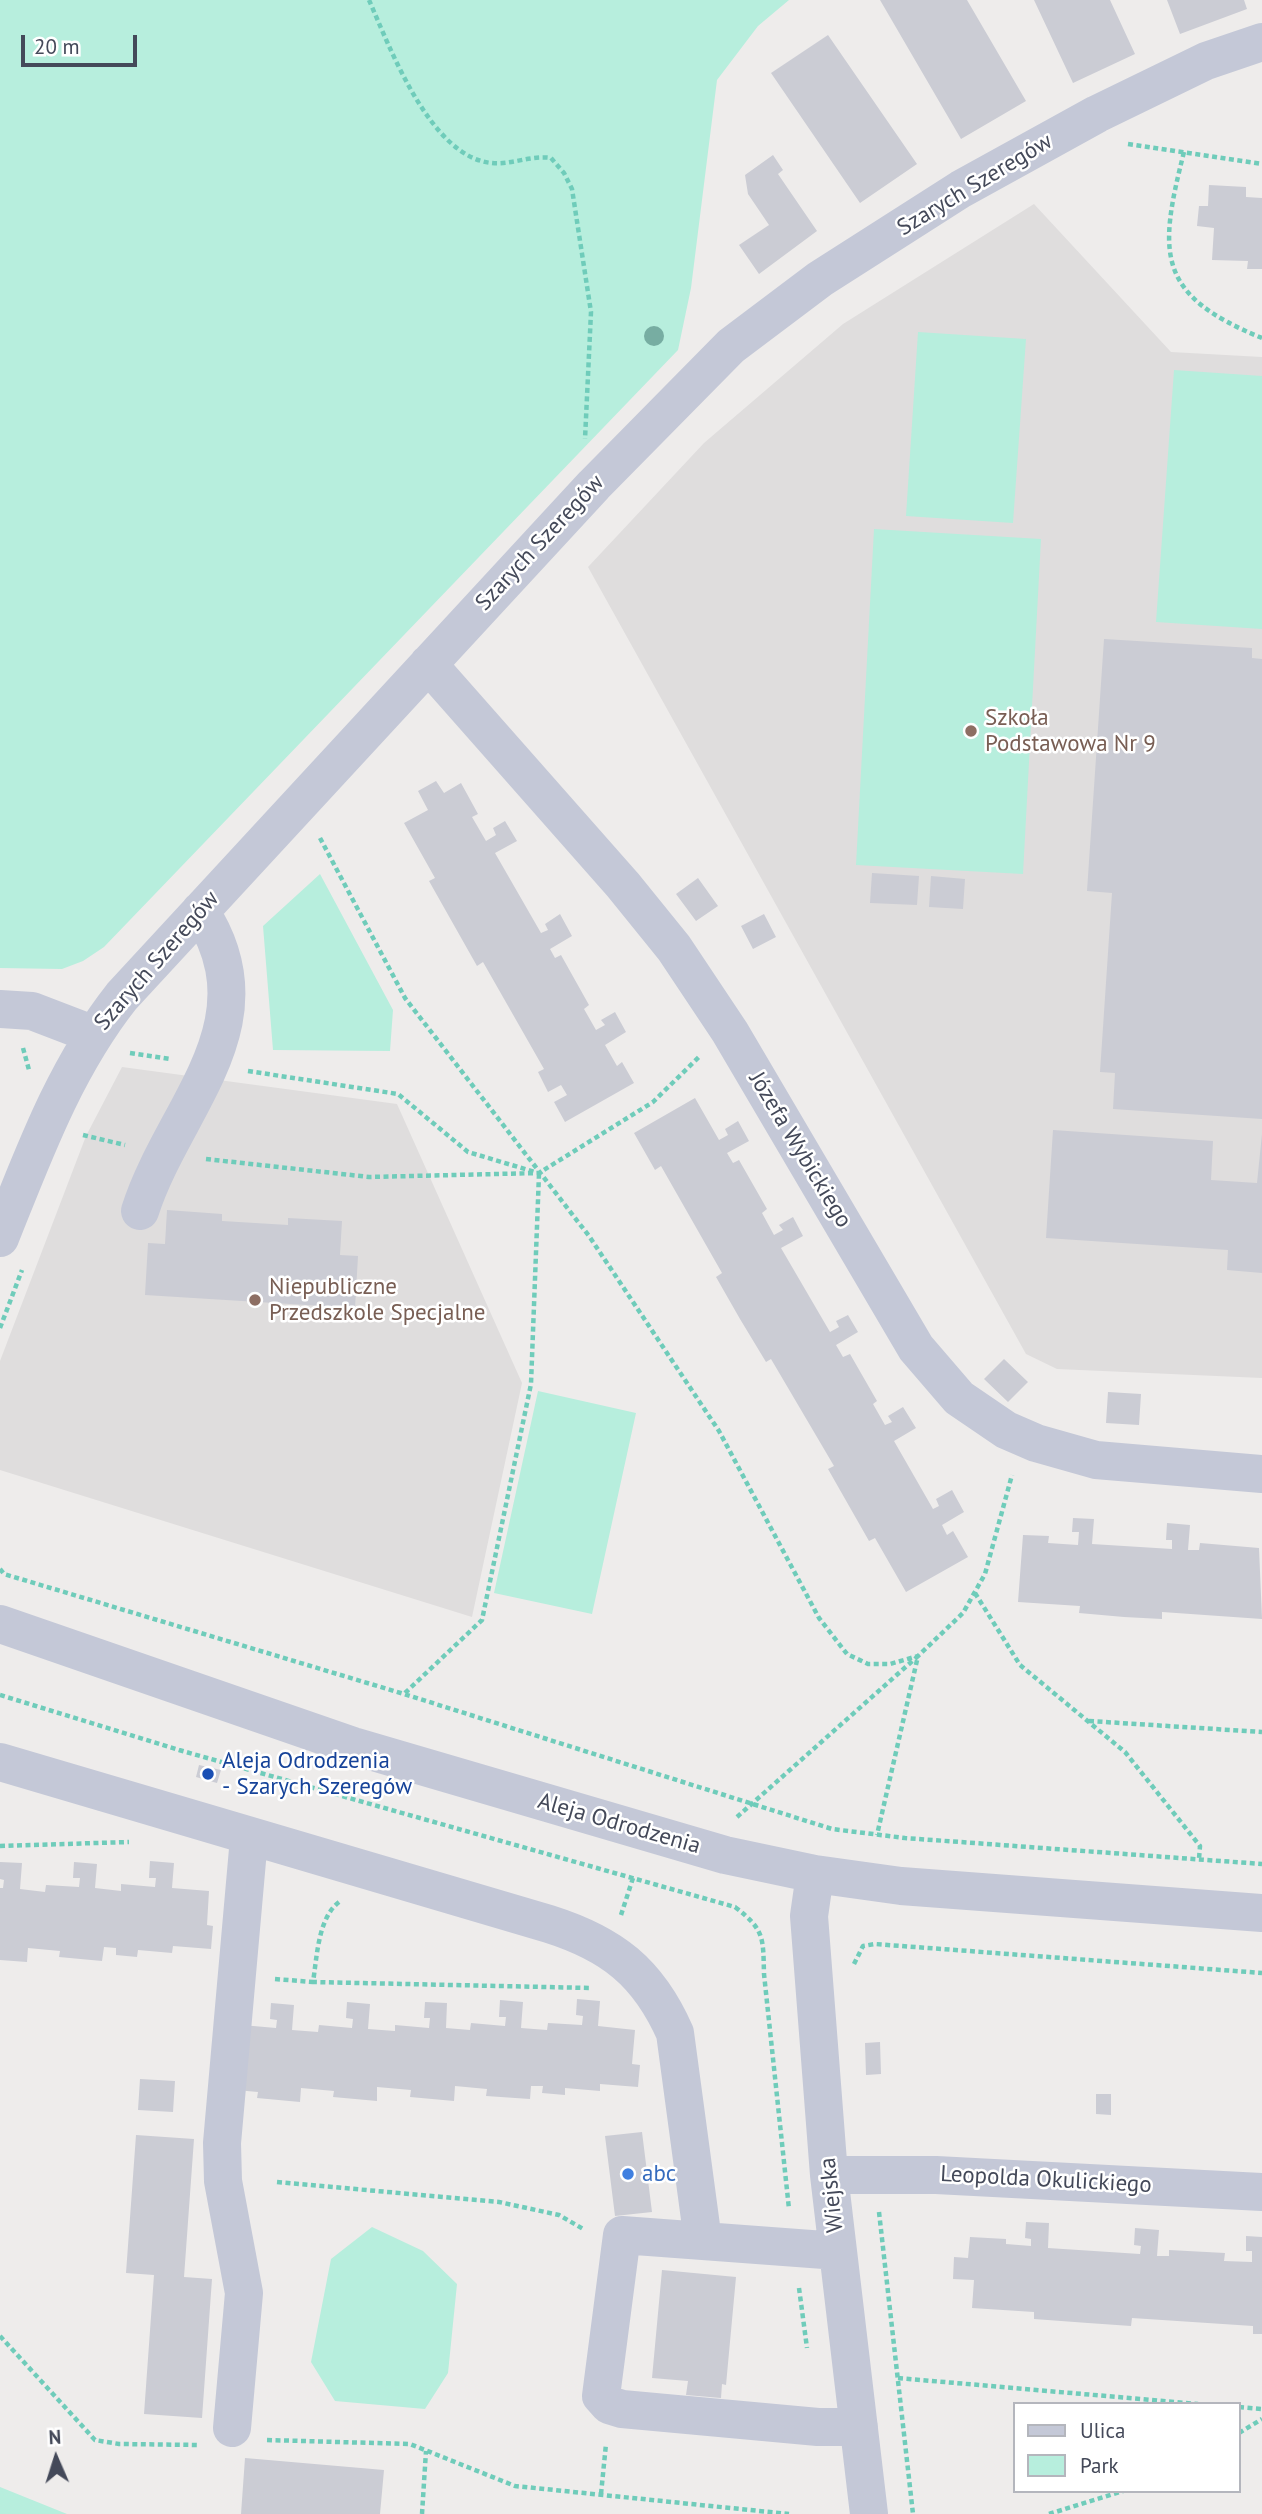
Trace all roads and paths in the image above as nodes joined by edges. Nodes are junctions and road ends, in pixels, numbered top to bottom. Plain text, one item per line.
1 (369, 0) edge
2 (1262, 42) edge
3 (1137, 145) dead end
4 (1184, 152) junction
5 (1262, 164) edge
6 (1262, 338) edge
7 (594, 485) junction
8 (428, 664) junction
9 (313, 825) dead end
10 (200, 911) junction
11 (0, 1009) edge
12 (92, 1034) junction
13 (706, 1050) dead end
14 (125, 1054) dead end
15 (211, 1066) junction
16 (86, 1136) dead end
17 (164, 1154) junction
18 (539, 1173) junction
19 (140, 1211) dead end
20 (0, 1238) edge
21 (24, 1267) dead end
22 (0, 1328) edge
23 (1012, 1474) dead end
24 (1262, 1474) edge
25 (0, 1569) edge
26 (975, 1593) junction
27 (0, 1624) edge
28 (918, 1656) junction
29 (404, 1694) junction
30 (0, 1695) edge
31 (1088, 1721) junction
32 (1262, 1732) edge
33 (0, 1762) edge
34 (751, 1805) junction
35 (733, 1820) dead end
36 (877, 1835) junction
37 (249, 1838) junction
38 (138, 1842) dead end
39 (0, 1846) edge
40 (1199, 1859) junction
41 (1262, 1864) edge
42 (815, 1874) junction
43 (348, 1896) dead end
44 (1262, 1913) edge
45 (853, 1968) dead end
46 (1262, 1973) edge
47 (236, 1977) junction
48 (313, 1982) junction
49 (602, 1988) dead end
50 (870, 2174) junction
51 (829, 2175) junction
52 (277, 2182) dead end
53 (1262, 2192) edge
54 (622, 2235) junction
55 (703, 2241) junction
56 (793, 2248) junction
57 (838, 2251) junction
58 (0, 2336) edge
59 (808, 2358) dead end
60 (898, 2378) junction
61 (1175, 2402) edge
62 (609, 2405) junction
63 (1241, 2407) edge
64 (1262, 2409) edge
65 (1262, 2419) edge
66 (859, 2427) junction
67 (1241, 2432) edge
68 (232, 2437) junction
69 (426, 2451) junction
70 (1117, 2493) edge
71 (601, 2495) junction
72 (422, 2514) edge
73 (789, 2514) edge
74 (869, 2514) edge
75 (913, 2514) edge
76 (1049, 2514) edge

1 - 7 path
2 - 7 street, Szarych Szeregów
3 - 4 path
4 - 5 path
4 - 6 path
7 - 8 street, Szarych Szeregów
8 - 10 street, Szarych Szeregów
8 - 24 street, Józefa Wybickiego
9 - 18 path
10 - 12 street, Szarych Szeregów
10 - 15 street
11 - 12 street
12 - 20 street, Szarych Szeregów
13 - 18 path
14 - 15 path
15 - 17 street
15 - 18 path
16 - 17 path
17 - 18 path
17 - 19 street
18 - 28 path
18 - 29 path
21 - 22 path
23 - 26 path
25 - 29 path
26 - 28 path
26 - 31 path
27 - 42 street, Aleja Odrodzenia
28 - 34 path
28 - 36 path
29 - 34 path
30 - 56 path
31 - 32 path
31 - 40 path
33 - 37 street
34 - 35 path
34 - 36 path
36 - 40 path
37 - 47 street
37 - 55 street
38 - 39 path
40 - 41 path
42 - 44 street, Aleja Odrodzenia
42 - 51 street, Wiejska
43 - 48 path
45 - 46 path
47 - 48 path
47 - 68 street
48 - 49 path
50 - 51 street, Leopolda Okulickiego
50 - 53 street, Leopolda Okulickiego
50 - 60 path
51 - 57 street, Wiejska
52 - 54 path
54 - 55 street
54 - 62 street
55 - 56 street
56 - 57 street
56 - 59 path
57 - 66 street, Wiejska
58 - 68 path
60 - 61 path
60 - 75 path
62 - 66 street
62 - 71 path
63 - 64 path
65 - 67 path
66 - 74 street, Wiejska
68 - 69 path
69 - 71 path
69 - 72 path
70 - 76 path
71 - 73 path

